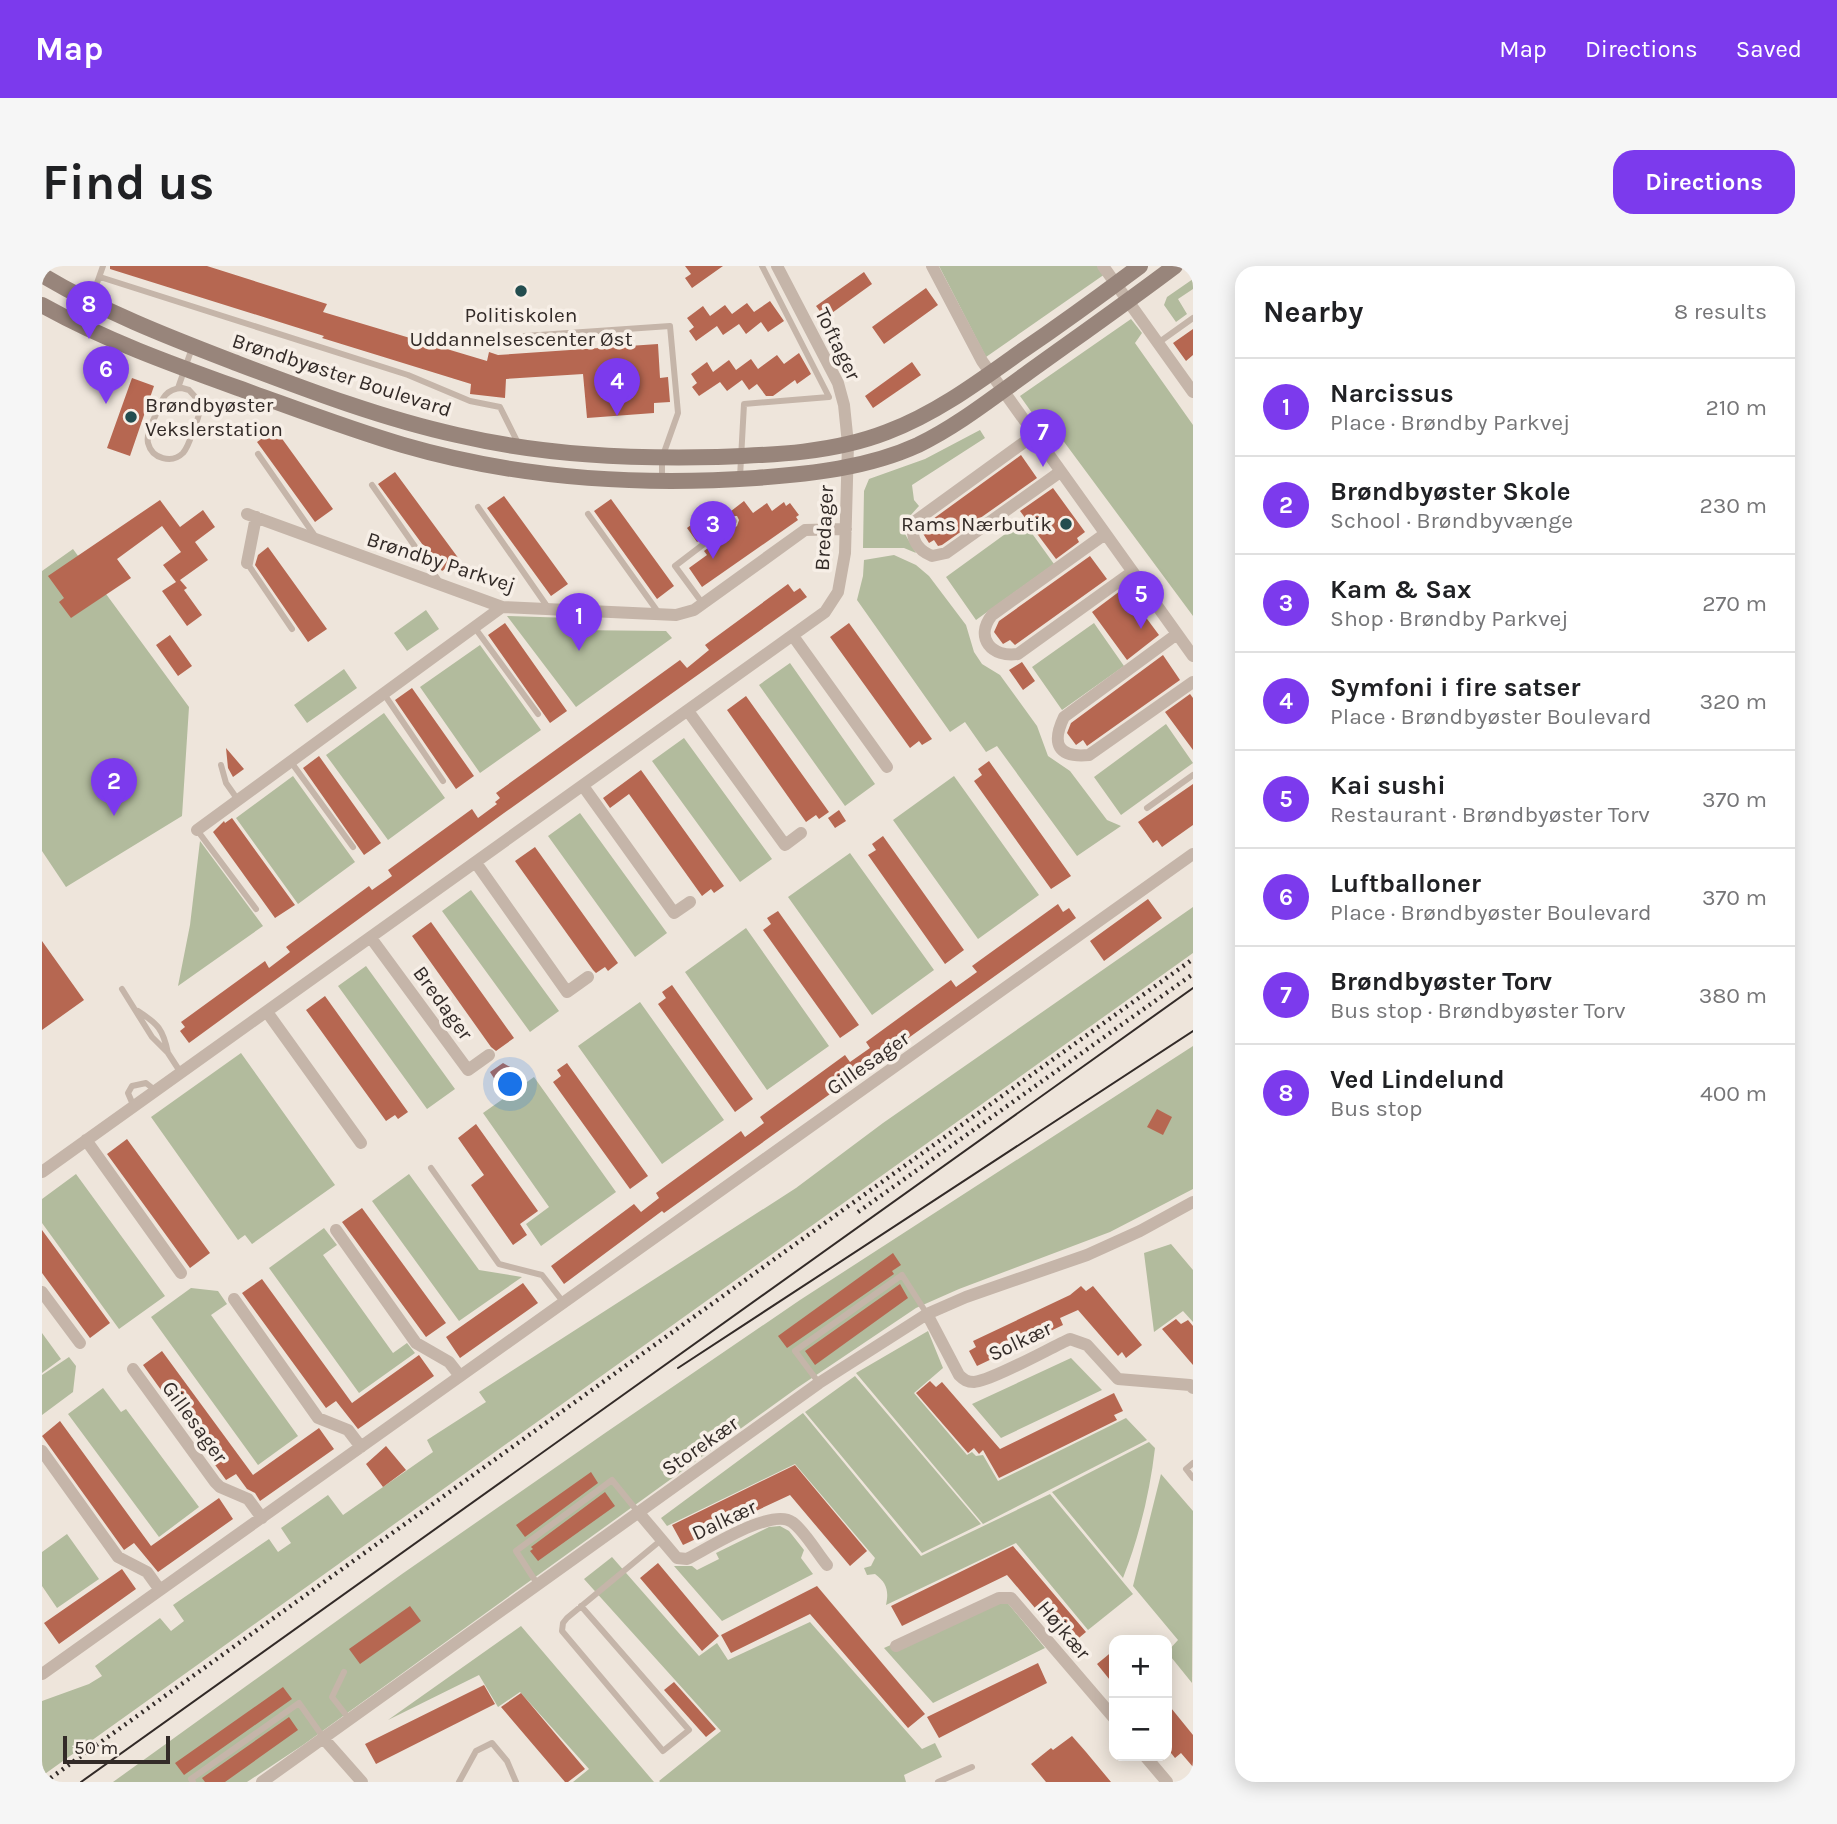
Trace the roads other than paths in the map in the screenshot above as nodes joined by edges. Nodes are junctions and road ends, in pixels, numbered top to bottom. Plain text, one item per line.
1 (103, 266) edge
2 (762, 266) edge
3 (777, 266) edge
4 (932, 266) edge
5 (1103, 266) edge
6 (1140, 266) edge
7 (1175, 266) edge
8 (42, 275) edge
9 (100, 276) junction
10 (1117, 283) junction
11 (88, 300) junction
12 (1129, 300) junction
13 (42, 305) edge
14 (1193, 318) edge
15 (76, 323) junction
16 (525, 335) dead end
17 (1158, 344) junction
18 (192, 346) junction
19 (184, 369) junction
20 (991, 373) junction
21 (1191, 384) edge
22 (178, 388) junction
23 (1003, 390) junction
24 (1034, 435) junction
25 (848, 444) junction
26 (519, 447) junction
27 (258, 454) dead end
28 (741, 456) junction
29 (662, 458) junction
30 (847, 467) junction
31 (1060, 472) junction
32 (740, 479) junction
33 (662, 480) junction
34 (372, 485) dead end
35 (478, 507) dead end
36 (588, 514) dead end
37 (734, 521) dead end
38 (846, 529) junction
39 (1105, 534) junction
40 (317, 539) junction
41 (247, 564) joint
42 (1132, 572) junction
43 (441, 585) junction
44 (703, 604) junction
45 (502, 607) junction
46 (550, 610) junction
47 (659, 614) junction
48 (475, 628) junction
49 (292, 629) dead end
50 (1177, 634) junction
51 (793, 636) junction
52 (1193, 656) edge
53 (1193, 682) edge
54 (384, 694) junction
55 (688, 711) junction
56 (538, 714) dead end
57 (291, 762) junction
58 (222, 765) dead end
59 (887, 767) dead end
60 (1193, 775) edge
61 (443, 781) dead end
62 (583, 786) junction
63 (238, 800) junction
64 (1147, 808) dead end
65 (197, 830) joint
66 (801, 833) dead end
67 (353, 847) dead end
68 (1193, 854) edge
69 (476, 863) junction
70 (690, 902) dead end
71 (256, 909) dead end
72 (372, 938) junction
73 (588, 977) dead end
74 (122, 989) dead end
75 (136, 1010) junction
76 (267, 1012) junction
77 (168, 1053) junction
78 (489, 1055) dead end
79 (182, 1073) junction
80 (156, 1091) junction
81 (134, 1107) junction
82 (86, 1140) junction
83 (361, 1143) dead end
84 (431, 1168) dead end
85 (42, 1172) edge
86 (1193, 1202) edge
87 (336, 1230) dead end
88 (181, 1273) dead end
89 (42, 1292) edge
90 (234, 1300) dead end
91 (564, 1303) junction
92 (928, 1314) junction
93 (79, 1343) dead end
94 (133, 1370) dead end
95 (460, 1376) junction
96 (819, 1383) junction
97 (1193, 1388) edge
98 (361, 1447) junction
99 (42, 1451) edge
100 (1193, 1463) edge
101 (1193, 1478) edge
102 (639, 1513) junction
103 (262, 1518) junction
104 (660, 1541) junction
105 (827, 1565) dead end
106 (538, 1585) junction
107 (160, 1590) junction
108 (581, 1606) junction
109 (896, 1646) dead end
110 (43, 1670) edge
111 (344, 1672) dead end
112 (1109, 1712) edge
113 (350, 1720) junction
114 (324, 1739) junction
115 (1149, 1761) edge
116 (972, 1767) dead end
117 (193, 1782) edge
118 (262, 1782) edge
119 (362, 1782) edge
120 (459, 1782) edge
121 (516, 1782) edge
122 (938, 1782) edge
123 (1167, 1782) edge

1 - 9 lane
2 - 28 lane
3 - 25 street, Toftager
4 - 20 street
5 - 10 street
6 - 10 street, Brøndbyøster Boulevard
7 - 12 street
8 - 11 street, Brøndbyøster Boulevard
9 - 11 lane
9 - 26 lane
10 - 12 street
10 - 20 street, Brøndbyøster Boulevard
11 - 15 lane
11 - 18 street, Brøndbyøster Boulevard
12 - 17 street
12 - 23 street
13 - 15 street
14 - 17 lane
15 - 19 street
16 - 29 lane
17 - 21 street
18 - 19 lane
18 - 26 street, Brøndbyøster Boulevard
19 - 22 lane
19 - 33 street
20 - 23 street
20 - 25 street, Brøndbyøster Boulevard
22 - 22 lane
23 - 24 street
23 - 30 street
24 - 31 street
24 - 31 street
25 - 28 street, Brøndbyøster Boulevard
25 - 30 street, Bredager
26 - 29 street, Brøndbyøster Boulevard
27 - 40 lane
28 - 29 street, Brøndbyøster Boulevard
28 - 32 lane
29 - 33 lane
30 - 32 street
30 - 38 street, Bredager
31 - 39 street
32 - 33 street
34 - 43 lane
35 - 46 lane
36 - 47 lane
37 - 44 lane
38 - 44 street, Brøndby Parkvej
38 - 51 street, Bredager
39 - 42 street
39 - 42 street
40 - 41 street, Brøndby Parkvej
40 - 43 street, Brøndby Parkvej
41 - 49 lane
42 - 50 street
43 - 45 street, Brøndby Parkvej
44 - 47 street, Brøndby Parkvej
45 - 46 street, Brøndby Parkvej
45 - 48 street
46 - 47 street, Brøndby Parkvej
48 - 54 street
48 - 56 lane
50 - 52 street
50 - 53 street
51 - 55 street, Bredager
51 - 59 street
54 - 57 street
54 - 61 lane
55 - 62 street, Bredager
55 - 66 street
57 - 63 street
57 - 67 lane
58 - 63 lane
60 - 64 lane
62 - 69 street, Bredager
62 - 70 street
63 - 65 street
65 - 71 lane
68 - 91 street, Gillesager
69 - 72 street, Bredager
69 - 73 street
72 - 76 street, Bredager
72 - 78 street, Bredager
74 - 75 lane
75 - 77 lane
75 - 77 lane
76 - 79 street, Bredager
76 - 83 street
77 - 79 lane
79 - 80 street, Bredager
80 - 81 street, Bredager
80 - 81 lane
81 - 82 street, Bredager
82 - 85 street, Bredager
82 - 88 street
84 - 91 lane
86 - 92 street, Storekær
87 - 95 street
89 - 93 street
90 - 98 street
91 - 95 street, Gillesager
92 - 96 street, Storekær
92 - 96 lane
92 - 97 street, Solkær
94 - 103 street, Gillesager
95 - 98 street, Gillesager
96 - 102 street, Storekær
98 - 103 street, Gillesager
99 - 107 street
100 - 101 lane
102 - 104 street, Dalkær
102 - 106 street, Storekær
102 - 106 lane
103 - 107 street, Gillesager
104 - 105 street, Dalkær
104 - 108 lane
106 - 113 street, Storekær
107 - 110 street, Gillesager
108 - 108 lane
109 - 112 street, Højkær
111 - 113 lane
113 - 114 street, Storekær
114 - 117 lane
114 - 118 street, Storekær
114 - 119 street
115 - 123 street
116 - 122 lane
120 - 121 lane

